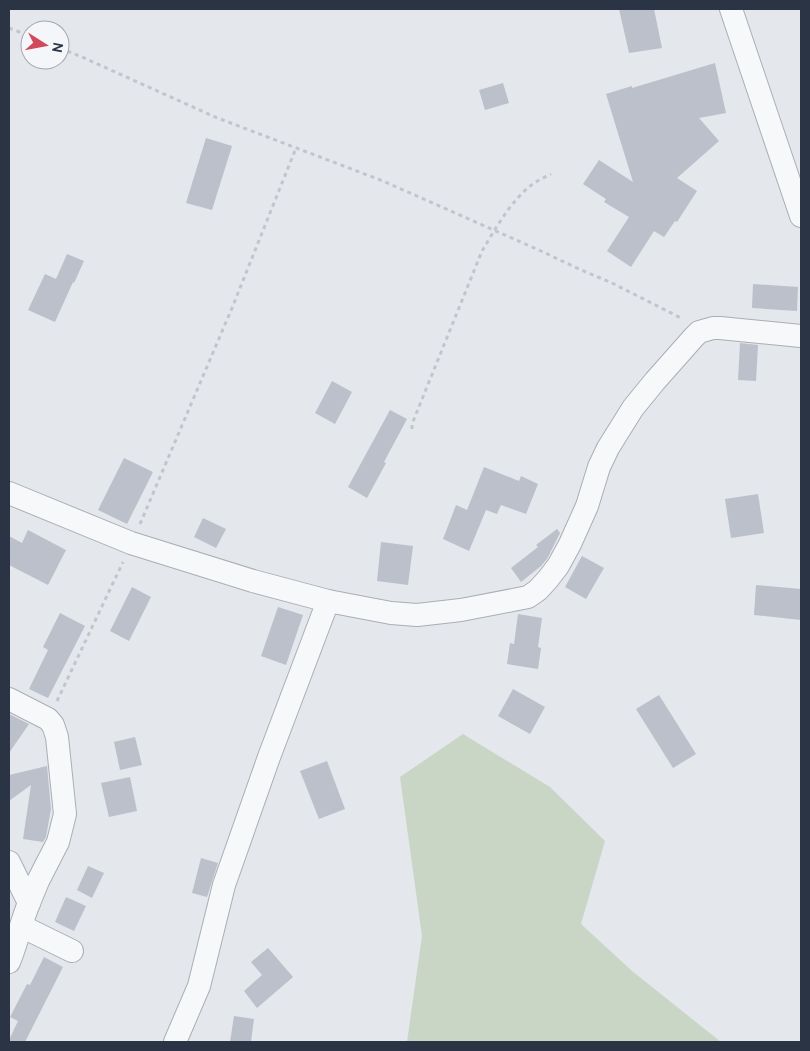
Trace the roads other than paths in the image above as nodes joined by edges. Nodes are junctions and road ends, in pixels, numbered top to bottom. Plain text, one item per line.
1 (731, 9) edge
2 (801, 216) edge
3 (801, 336) edge
4 (9, 493) edge
5 (328, 602) junction
6 (9, 699) edge
7 (9, 862) edge
8 (29, 903) junction
9 (21, 926) junction
10 (72, 951) dead end
11 (9, 962) edge
12 (175, 1042) edge

1 - 2 street
3 - 5 street
4 - 5 street
5 - 12 street
6 - 8 street
7 - 8 street
8 - 9 street
9 - 10 street
9 - 11 street

